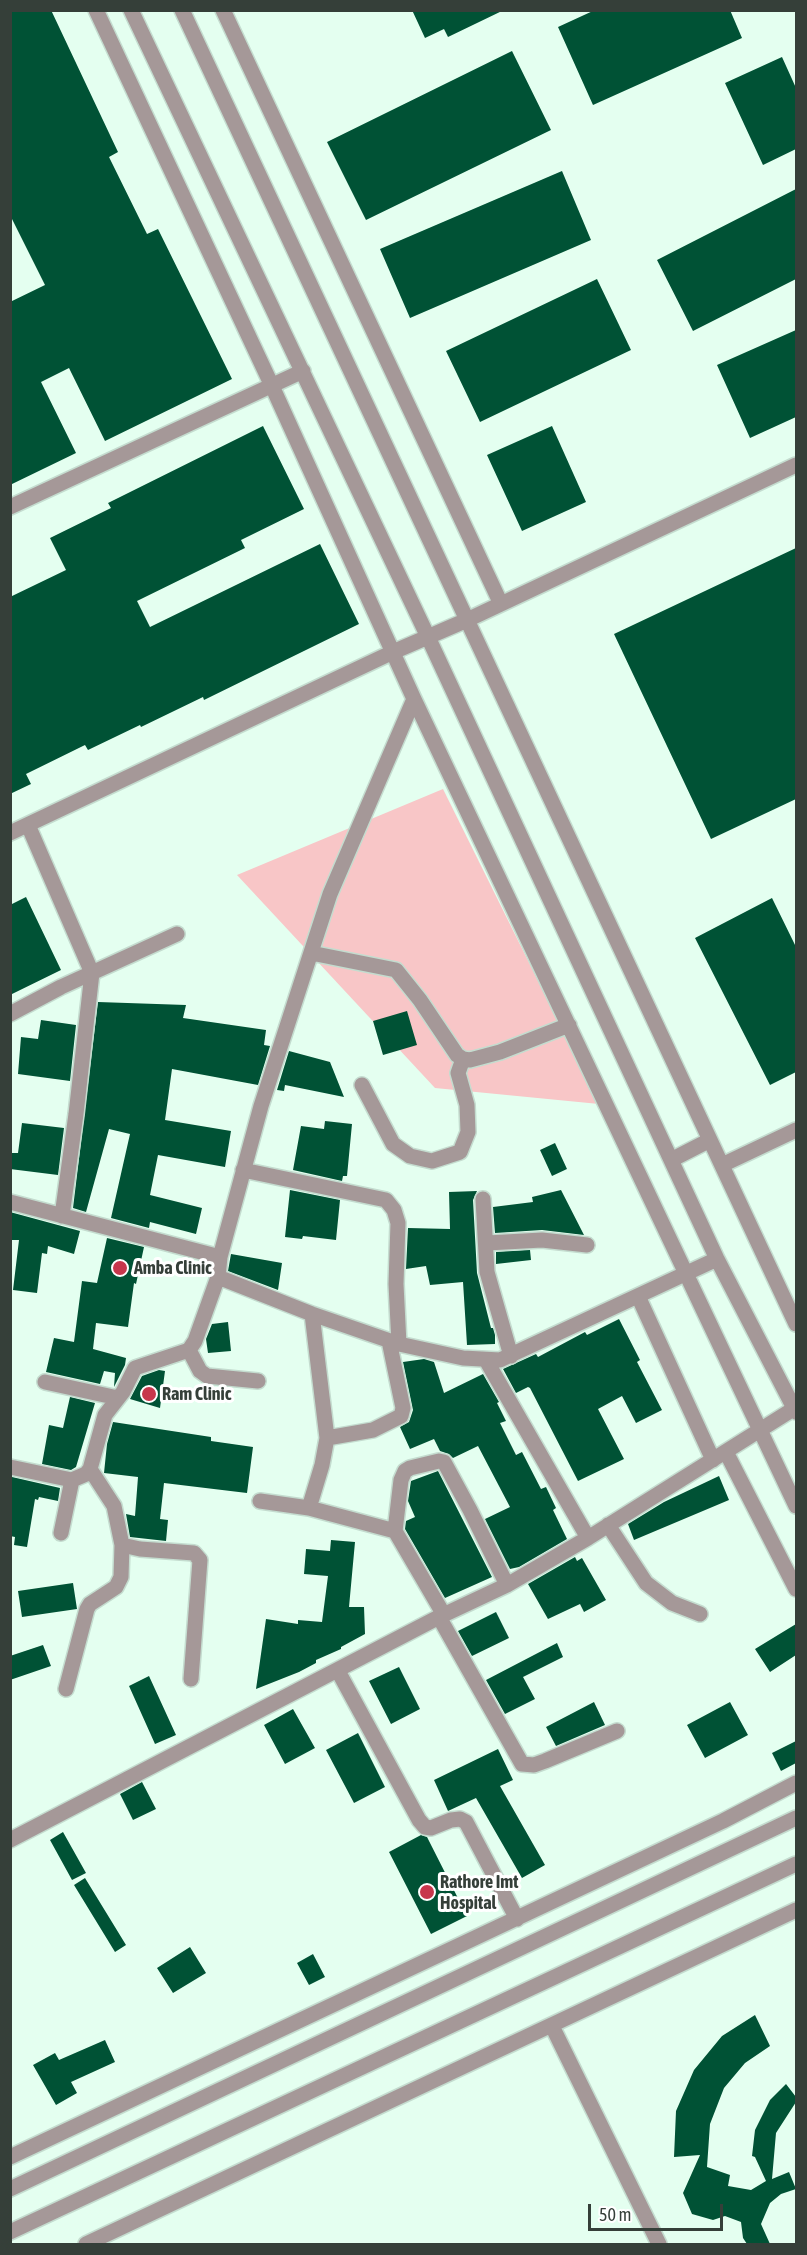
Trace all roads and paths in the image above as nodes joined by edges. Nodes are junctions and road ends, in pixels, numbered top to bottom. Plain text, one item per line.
1 (96, 10) edge
2 (131, 10) edge
3 (182, 10) edge
4 (223, 10) edge
5 (303, 371) junction
6 (272, 386) junction
7 (796, 465) edge
8 (10, 507) edge
9 (501, 604) junction
10 (467, 620) junction
11 (428, 637) junction
12 (393, 652) junction
13 (414, 699) junction
14 (28, 825) junction
15 (10, 833) edge
16 (177, 934) dead end
17 (310, 953) junction
18 (92, 973) junction
19 (10, 1014) edge
20 (569, 1025) junction
21 (463, 1059) junction
22 (362, 1085) dead end
23 (796, 1130) edge
24 (710, 1140) junction
25 (671, 1160) junction
26 (722, 1165) junction
27 (243, 1170) junction
28 (483, 1199) dead end
29 (10, 1202) edge
30 (62, 1216) junction
31 (487, 1244) junction
32 (586, 1245) dead end
33 (220, 1257) junction
34 (717, 1259) junction
35 (687, 1274) junction
36 (218, 1277) junction
37 (638, 1296) junction
38 (312, 1314) junction
39 (796, 1324) edge
40 (394, 1342) junction
41 (189, 1350) junction
42 (511, 1356) junction
43 (486, 1360) junction
44 (258, 1381) dead end
45 (45, 1382) dead end
46 (118, 1398) junction
47 (796, 1410) edge
48 (760, 1430) junction
49 (327, 1438) junction
50 (719, 1456) junction
51 (11, 1469) edge
52 (90, 1469) junction
53 (72, 1480) junction
54 (260, 1501) dead end
55 (796, 1506) edge
56 (309, 1508) junction
57 (608, 1525) junction
58 (395, 1531) junction
59 (60, 1533) dead end
60 (588, 1538) junction
61 (122, 1545) junction
62 (507, 1584) junction
63 (796, 1589) edge
64 (700, 1614) dead end
65 (442, 1616) junction
66 (338, 1671) junction
67 (191, 1679) dead end
68 (66, 1689) dead end
69 (617, 1731) dead end
70 (796, 1784) edge
71 (796, 1818) edge
72 (10, 1840) edge
73 (796, 1864) edge
74 (796, 1910) edge
75 (518, 1919) junction
76 (552, 2026) junction
77 (10, 2157) edge
78 (10, 2189) edge
79 (10, 2232) edge
80 (86, 2244) edge
81 (659, 2244) edge

1 - 6 street
2 - 5 street
3 - 10 street
4 - 9 street
5 - 6 street
5 - 11 street
6 - 8 street
6 - 12 street
7 - 9 street
9 - 10 street
10 - 11 street
10 - 24 street
11 - 12 street
11 - 25 street
12 - 13 street
12 - 14 street
13 - 17 street
13 - 20 street
14 - 15 street
14 - 18 street
16 - 18 street
17 - 21 street
17 - 27 street
18 - 19 street
18 - 30 street
20 - 21 street
20 - 35 street
21 - 22 street
23 - 26 street
24 - 25 street
24 - 26 street
25 - 34 street
26 - 39 street
27 - 33 street
27 - 40 street
28 - 31 street
29 - 30 street
30 - 33 street
31 - 32 street
31 - 42 street
33 - 36 street
34 - 35 street
34 - 47 street
35 - 37 street
35 - 48 street
36 - 38 street
36 - 41 street
37 - 42 street
37 - 50 street
38 - 40 street
38 - 49 street
40 - 43 street
40 - 49 street
41 - 44 street
41 - 46 street
42 - 43 street
43 - 60 street
45 - 46 street
46 - 52 street
47 - 48 street
48 - 50 street
48 - 55 street
49 - 56 street
50 - 57 street
50 - 63 street
51 - 53 street
52 - 53 street
52 - 61 street
53 - 59 street
54 - 56 street
56 - 58 street
57 - 60 street
57 - 64 street
58 - 62 street
58 - 65 street
60 - 62 street
61 - 67 street
61 - 68 street
62 - 65 street
65 - 66 street
65 - 69 street
66 - 72 street
66 - 75 street
70 - 75 street
71 - 78 street
73 - 79 street
74 - 76 street
75 - 77 street
76 - 80 street
76 - 81 street

